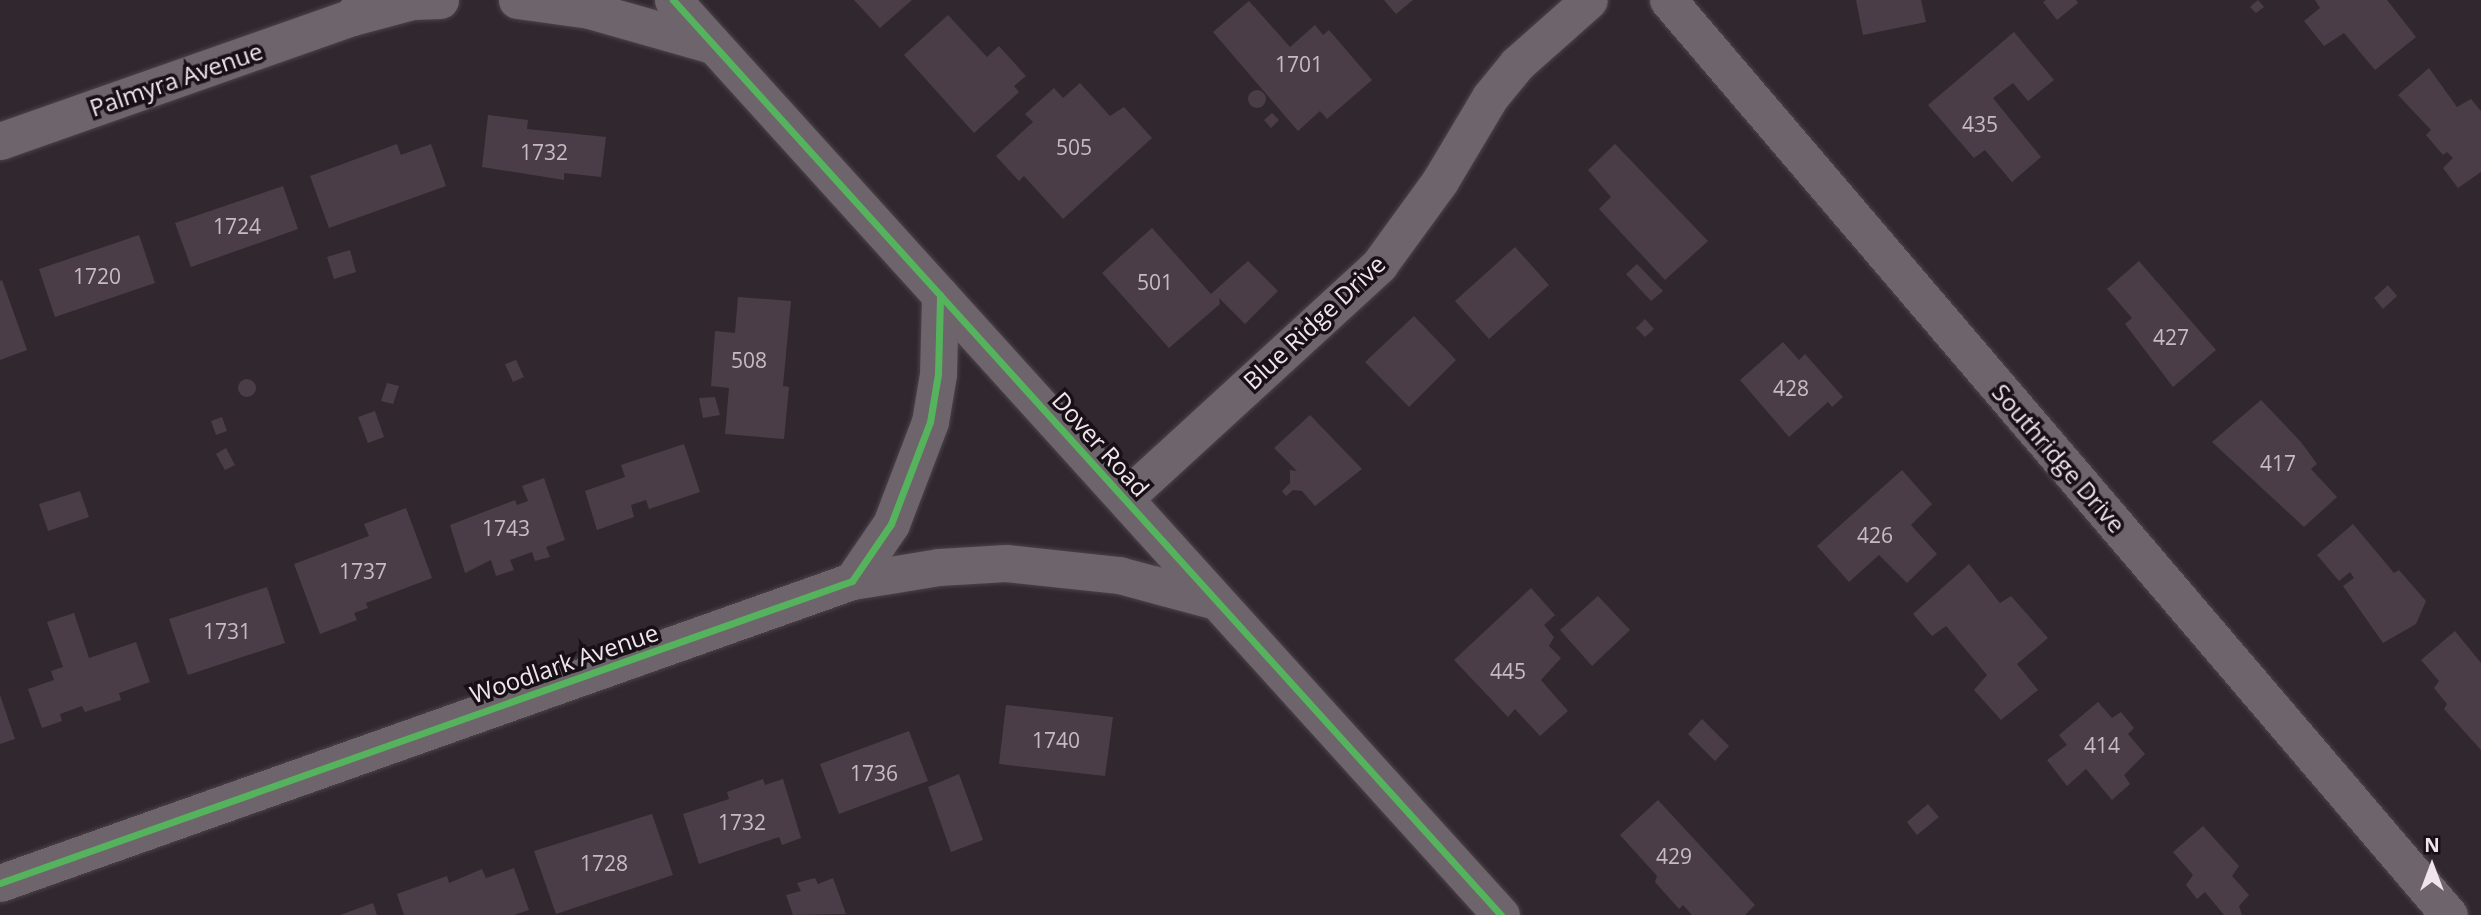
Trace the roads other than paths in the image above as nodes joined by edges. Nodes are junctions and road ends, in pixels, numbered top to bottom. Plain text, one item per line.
1 (440, 0) edge
2 (517, 0) edge
3 (673, 0) edge
4 (1589, 0) edge
5 (1668, 0) edge
6 (358, 9) edge
7 (712, 45) junction
8 (0, 141) edge
9 (940, 295) junction
10 (1125, 498) junction
11 (852, 581) junction
12 (1216, 601) junction
13 (0, 883) edge
14 (1497, 912) edge
15 (2449, 915) edge

1 - 6 street, Palmyra Avenue
2 - 7 street
3 - 7 street, Dover Road
4 - 10 street, Blue Ridge Drive
5 - 15 street, Southridge Drive
6 - 8 street, Palmyra Avenue
7 - 9 street, Dover Road
9 - 10 street, Dover Road
9 - 11 street
10 - 12 street, Dover Road
11 - 12 street, Woodlark Avenue
11 - 13 street, Woodlark Avenue
12 - 14 street, Dover Road

